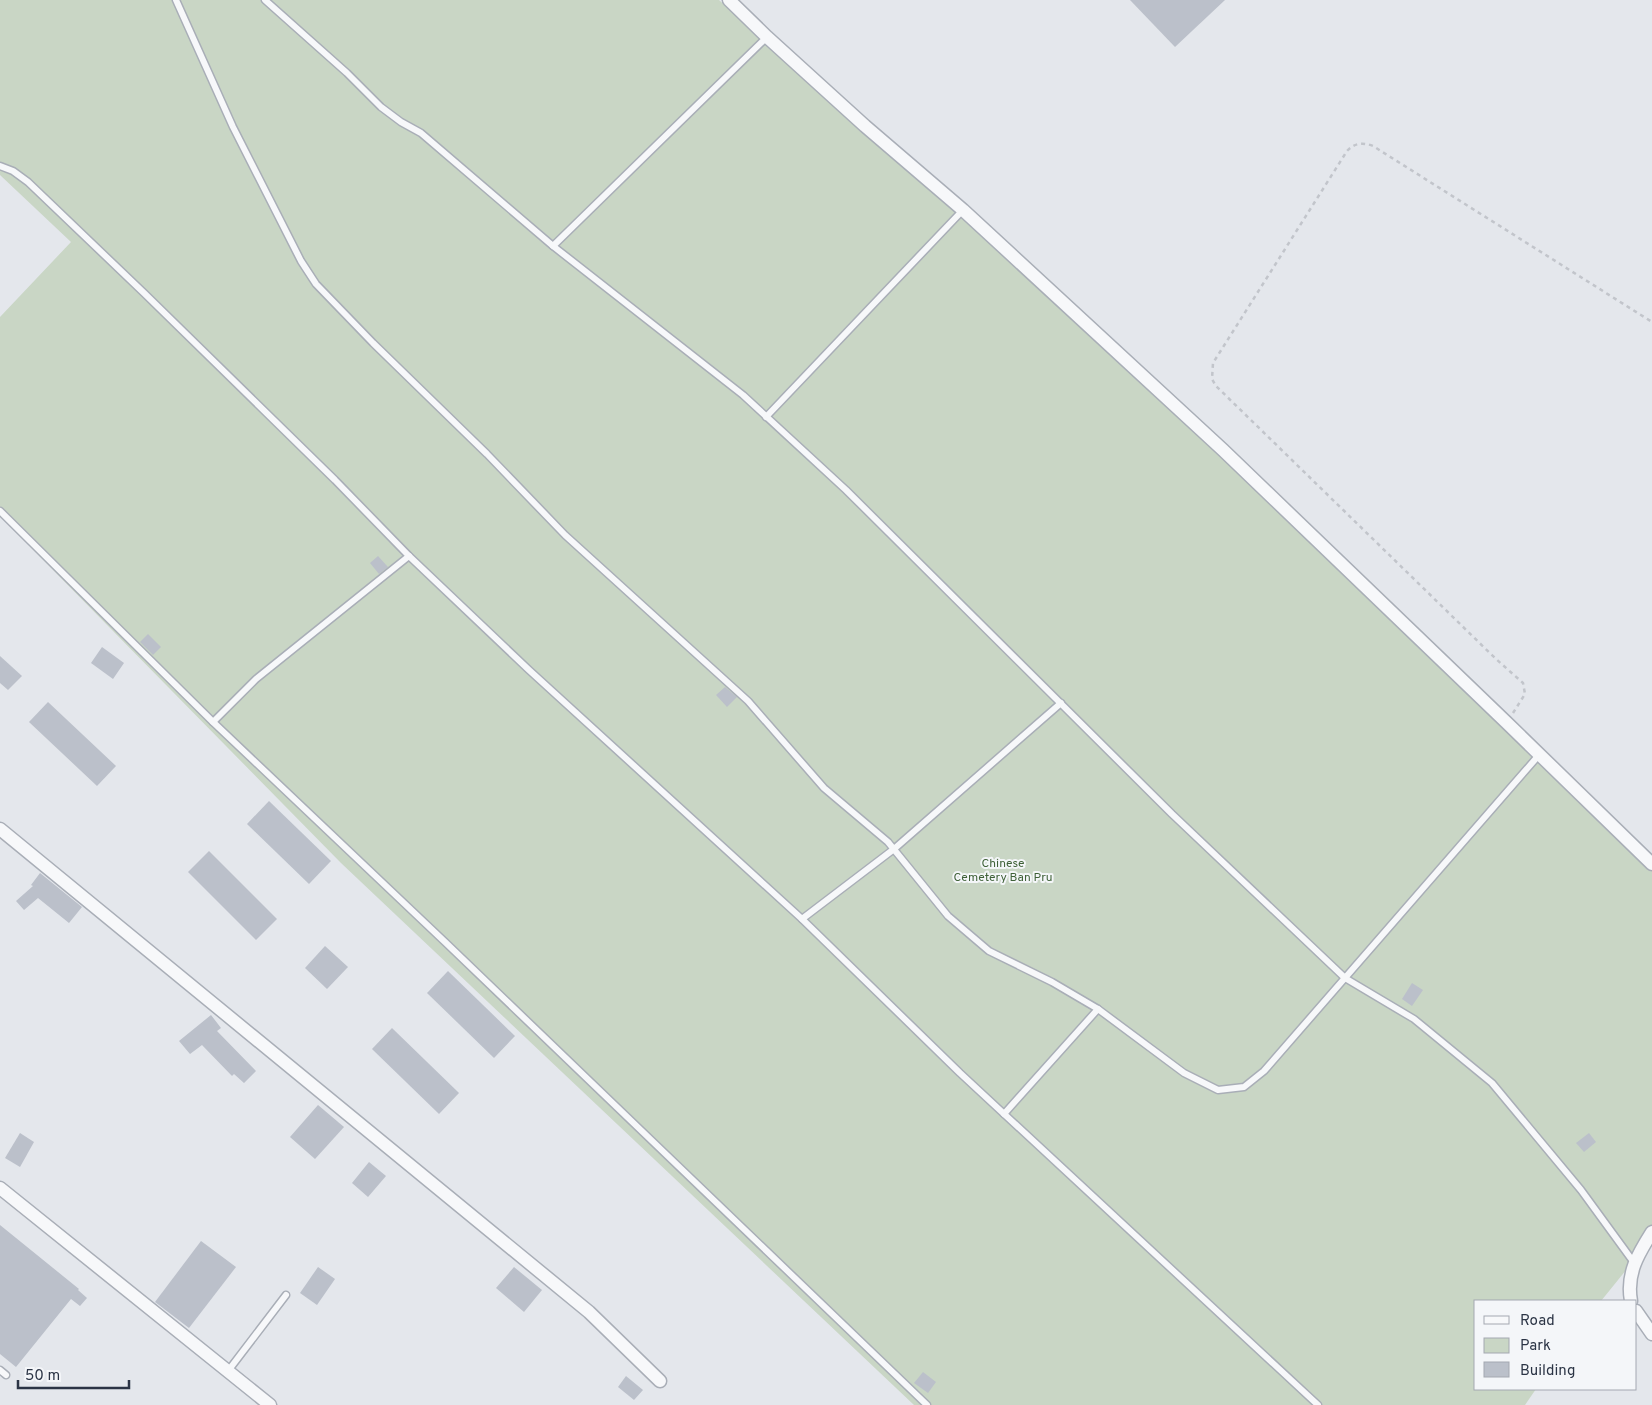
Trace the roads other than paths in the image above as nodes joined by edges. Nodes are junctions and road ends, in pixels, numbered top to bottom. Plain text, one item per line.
1 (176, 0) edge
2 (265, 0) edge
3 (729, 0) edge
4 (767, 37) junction
5 (0, 166) edge
6 (963, 210) junction
7 (553, 246) junction
8 (766, 417) junction
9 (0, 511) edge
10 (409, 556) junction
11 (1061, 703) junction
12 (213, 722) junction
13 (1539, 755) junction
14 (0, 829) edge
15 (894, 849) junction
16 (1652, 864) edge
17 (802, 920) junction
18 (1345, 978) junction
19 (1098, 1009) junction
20 (1004, 1114) junction
21 (0, 1188) edge
22 (1652, 1232) edge
23 (1635, 1264) junction
24 (286, 1296) dead end
25 (1631, 1300) edge
26 (1637, 1312) edge
27 (1652, 1334) edge
28 (0, 1370) edge
29 (228, 1371) junction
30 (6, 1375) dead end
31 (660, 1381) dead end
32 (270, 1405) edge
33 (927, 1405) edge
34 (1318, 1405) edge

1 - 15 lane
2 - 7 lane
3 - 4 street
4 - 6 street
4 - 7 lane
5 - 10 lane
6 - 8 lane
6 - 13 street
7 - 8 lane
8 - 11 lane
9 - 12 lane
10 - 12 lane
10 - 17 lane
11 - 15 lane
11 - 18 lane
12 - 33 lane
13 - 16 street
13 - 18 lane
14 - 31 street
15 - 17 lane
15 - 19 lane
17 - 20 lane
18 - 19 lane
18 - 23 lane
19 - 20 lane
20 - 34 lane
21 - 29 street
22 - 23 street
23 - 25 street
24 - 29 lane
26 - 27 street
28 - 30 lane
29 - 32 street

